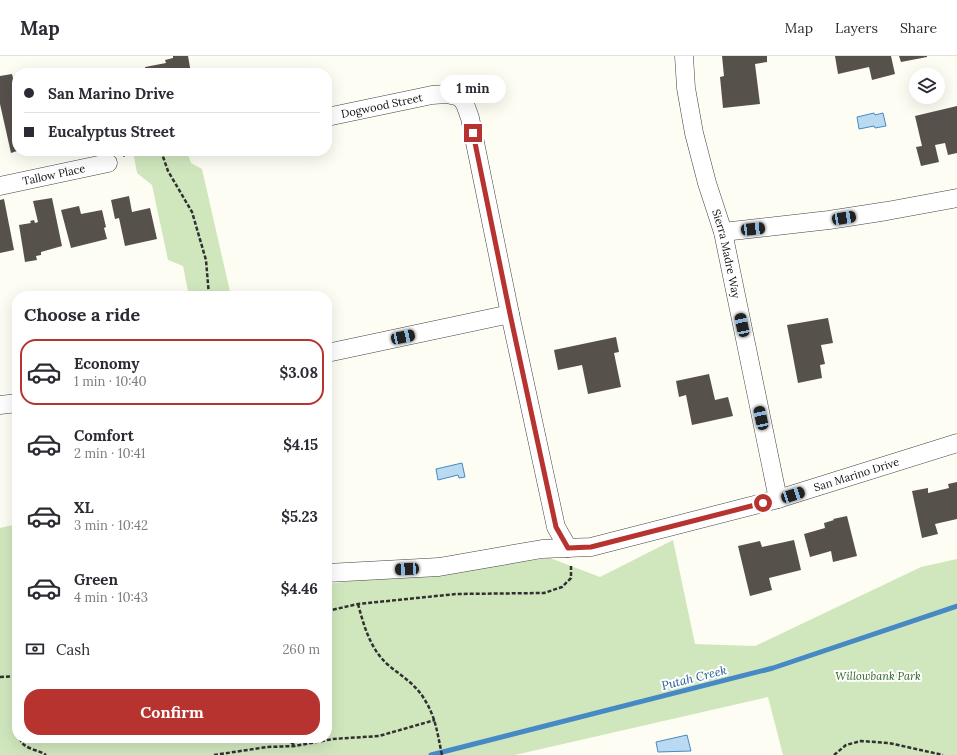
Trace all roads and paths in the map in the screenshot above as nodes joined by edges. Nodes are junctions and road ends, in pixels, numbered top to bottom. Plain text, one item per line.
1 (684, 56) edge
2 (332, 116) edge
3 (163, 156) edge
4 (108, 163) dead end
5 (0, 186) edge
6 (957, 198) edge
7 (723, 232) junction
8 (208, 291) edge
9 (510, 314) junction
10 (332, 352) edge
11 (12, 404) edge
12 (0, 405) edge
13 (957, 444) edge
14 (778, 499) junction
15 (568, 548) junction
16 (332, 573) edge
17 (358, 604) junction
18 (332, 610) edge
19 (12, 676) edge
20 (0, 677) edge
21 (435, 720) junction
22 (332, 739) edge
23 (21, 743) edge
24 (292, 743) edge
25 (311, 743) edge
26 (295, 746) junction
27 (46, 755) edge
28 (214, 755) edge
29 (442, 755) edge
30 (834, 755) edge
31 (943, 755) edge

1 - 7 street, Sierra Madre Way
2 - 9 street, Dogwood Street
3 - 8 path
4 - 5 street, Tallow Place
6 - 7 street
7 - 14 street, Sierra Madre Way
9 - 10 street
9 - 15 street
11 - 12 street
13 - 14 street, San Marino Drive
14 - 15 street, San Marino Drive
15 - 16 street, San Marino Drive
15 - 17 path
17 - 18 path
17 - 21 path
19 - 20 path
21 - 22 path
21 - 29 path
23 - 27 path
24 - 26 path
25 - 26 path
26 - 28 path
30 - 31 path

